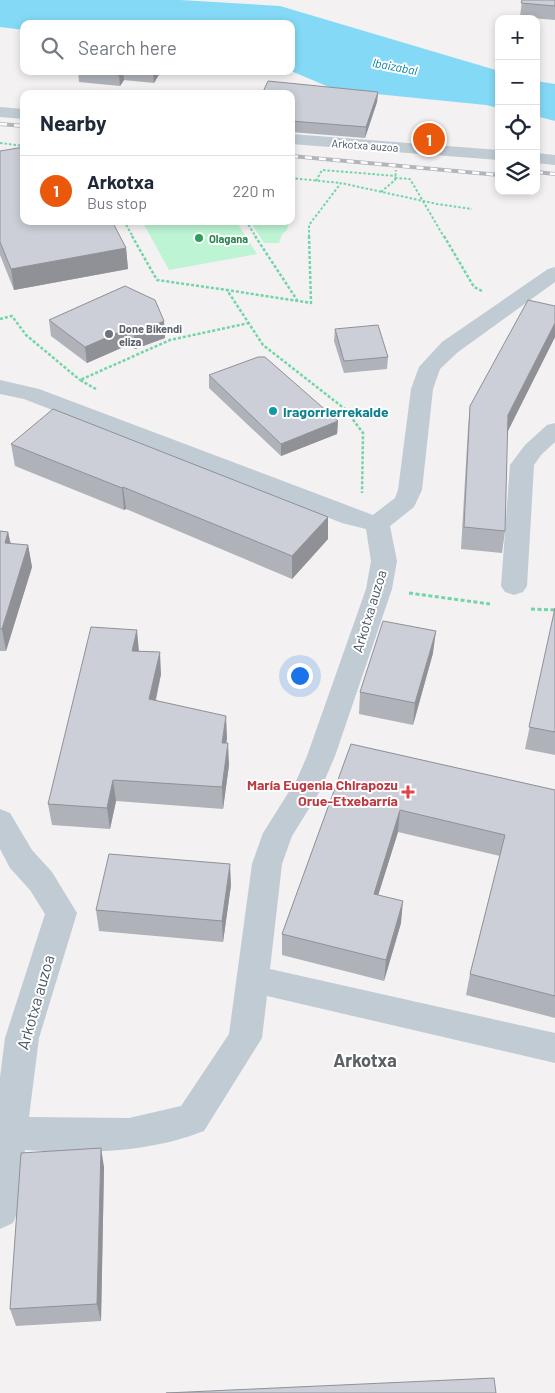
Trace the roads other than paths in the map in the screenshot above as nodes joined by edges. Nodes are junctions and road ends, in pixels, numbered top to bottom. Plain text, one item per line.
1 (0, 112) edge
2 (20, 114) edge
3 (295, 139) edge
4 (495, 155) edge
5 (540, 158) edge
6 (555, 160) edge
7 (555, 273) edge
8 (0, 387) edge
9 (555, 430) edge
10 (377, 524) junction
11 (514, 586) dead end
12 (0, 821) edge
13 (253, 979) junction
14 (555, 1048) edge
15 (10, 1132) junction
16 (0, 1211) edge

1 - 2 street
3 - 4 street, Arkotxa auzoa
5 - 6 street
7 - 10 street
8 - 10 street
9 - 11 street
10 - 13 street, Arkotxa auzoa
12 - 15 street, Arkotxa auzoa
13 - 14 street
13 - 15 street, Arkotxa auzoa
15 - 16 street, Arkotxa auzoa

